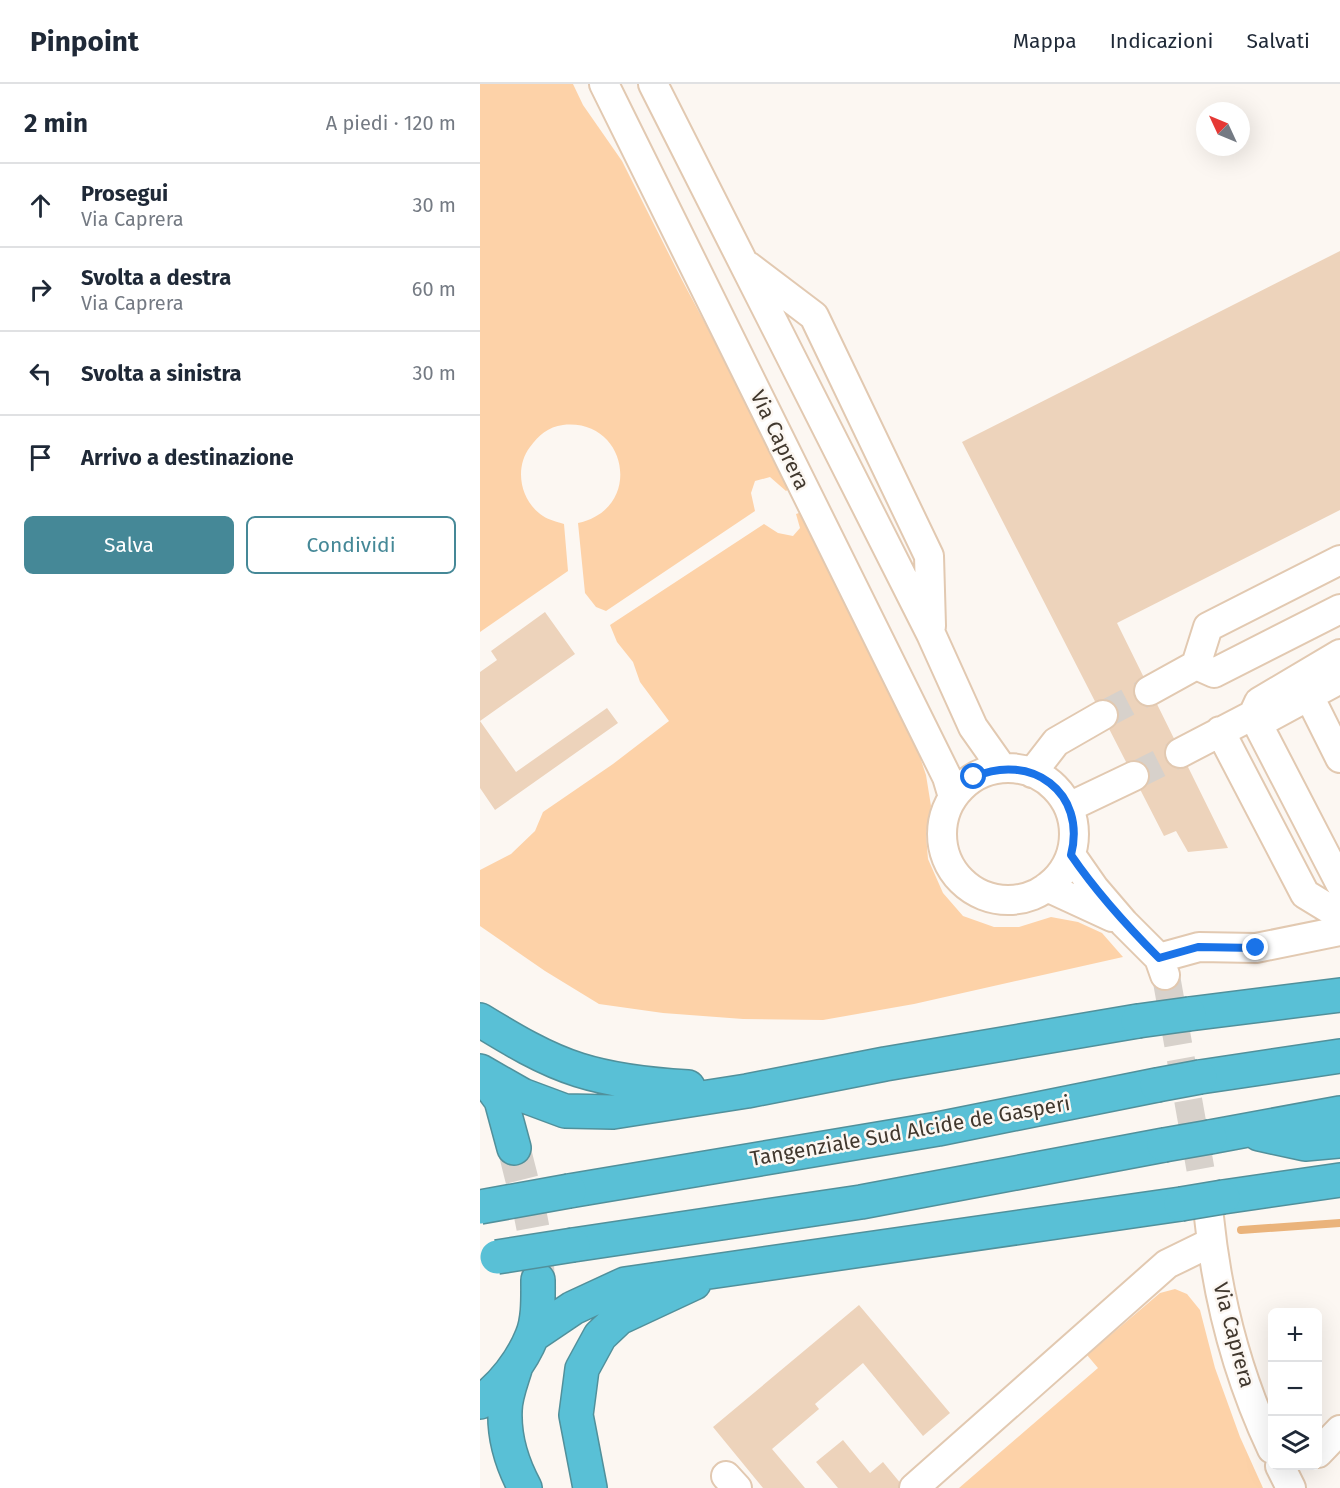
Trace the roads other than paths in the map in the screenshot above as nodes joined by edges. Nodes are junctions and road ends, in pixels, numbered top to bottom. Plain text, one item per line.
1 (586, 84) edge
2 (604, 84) edge
3 (653, 84) edge
4 (620, 116) junction
5 (743, 263) junction
6 (1340, 560) edge
7 (1340, 609) edge
8 (931, 634) junction
9 (1340, 654) edge
10 (1196, 665) junction
11 (1340, 679) edge
12 (1149, 691) tunnel mouth
13 (1309, 696) junction
14 (1253, 715) junction
15 (1103, 716) tunnel mouth
16 (1220, 731) junction
17 (1180, 753) tunnel mouth
18 (1340, 758) edge
19 (1002, 768) junction
20 (1032, 773) junction
21 (1134, 776) tunnel mouth
22 (953, 797) junction
23 (1069, 807) junction
24 (1071, 855) junction
25 (1340, 883) edge
26 (1047, 887) junction
27 (1340, 904) edge
28 (1124, 923) junction
29 (1340, 931) edge
30 (1340, 995) edge
31 (480, 1020) edge
32 (1336, 1055) edge
33 (480, 1071) edge
34 (747, 1091) junction
35 (1340, 1113) edge
36 (1243, 1131) junction
37 (1340, 1141) edge
38 (514, 1148) tunnel mouth
39 (1340, 1180) edge
40 (480, 1207) edge
41 (1206, 1215) junction
42 (488, 1258) edge
43 (716, 1271) junction
44 (537, 1280) tunnel mouth
45 (533, 1335) junction
46 (515, 1366) junction
47 (480, 1402) edge
48 (1340, 1424) edge
49 (1322, 1427) edge
50 (1340, 1430) edge
51 (1268, 1433) edge
52 (1322, 1448) edge
53 (1282, 1470) edge
54 (1306, 1470) edge
55 (525, 1488) edge
56 (590, 1488) edge
57 (914, 1488) edge
58 (1291, 1488) edge
59 (1298, 1488) edge

1 - 4 street
2 - 4 street, Via Caprera
3 - 5 street
4 - 22 street, Via Caprera
5 - 8 street
5 - 8 street
6 - 10 street
7 - 10 street
8 - 19 street
9 - 14 street
10 - 12 street
11 - 13 street
13 - 14 street
13 - 18 street
14 - 16 street
14 - 25 street
15 - 20 street
16 - 17 street
16 - 27 street
19 - 20 street
19 - 22 street
20 - 23 street
21 - 23 street
22 - 26 street
23 - 24 street
24 - 26 street
24 - 28 street
26 - 28 street
28 - 29 street
30 - 34 highway, bridge
31 - 34 highway
32 - 40 highway, Tangenziale Sud Alcide de Gasperi, bridge
33 - 34 highway
33 - 38 highway
35 - 36 highway
36 - 37 highway
36 - 42 highway, bridge
39 - 41 highway
41 - 43 highway
41 - 51 street, Via Caprera
41 - 57 street
43 - 45 highway
43 - 56 highway
44 - 45 highway
45 - 46 highway
46 - 47 highway
46 - 55 highway
48 - 49 street
50 - 52 street
53 - 58 street
54 - 59 street

